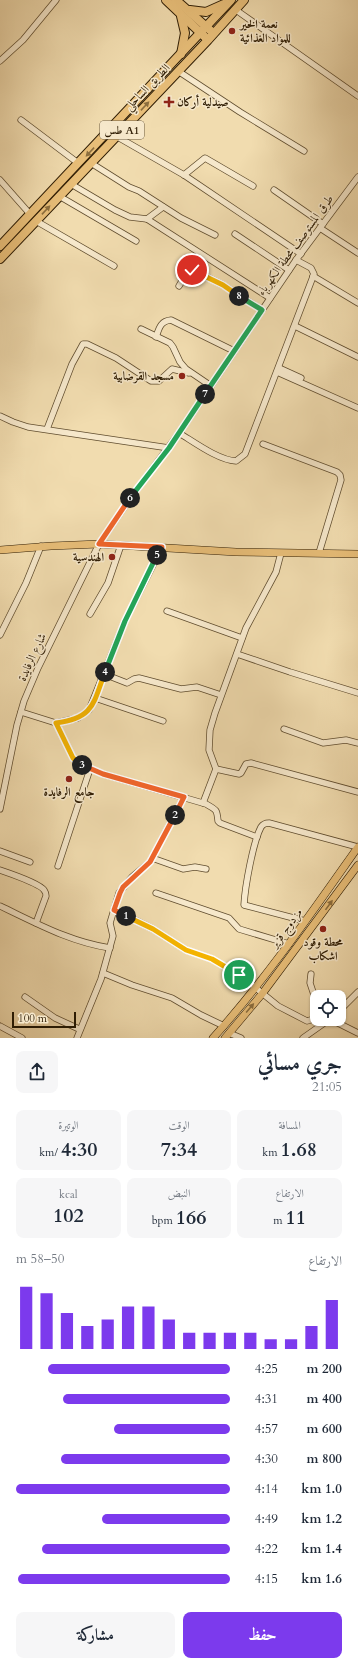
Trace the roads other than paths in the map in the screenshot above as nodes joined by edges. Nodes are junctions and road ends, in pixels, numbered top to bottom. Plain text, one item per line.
1 (56, 0) edge
2 (166, 0) edge
3 (176, 0) edge
4 (230, 0) edge
5 (244, 0) edge
6 (181, 9) junction
7 (236, 10) junction
8 (204, 30) junction
9 (211, 37) junction
10 (181, 55) junction
11 (0, 61) edge
12 (178, 71) junction
13 (358, 96) edge
14 (21, 120) dead end
15 (116, 136) junction
16 (304, 151) dead end
17 (91, 163) junction
18 (78, 164) junction
19 (184, 175) junction
20 (358, 177) edge
21 (0, 180) edge
22 (71, 184) junction
23 (5, 186) junction
24 (252, 186) dead end
25 (274, 190) dead end
26 (0, 191) edge
27 (59, 196) junction
28 (162, 207) junction
29 (33, 218) junction
30 (147, 219) junction
31 (322, 226) junction
32 (235, 234) dead end
33 (215, 235) dead end
34 (136, 241) dead end
35 (0, 246) edge
36 (358, 253) edge
37 (300, 254) junction
38 (0, 259) edge
39 (296, 260) junction
40 (114, 266) dead end
41 (289, 270) junction
42 (313, 276) junction
43 (179, 286) dead end
44 (270, 298) junction
45 (358, 303) edge
46 (262, 310) junction
47 (295, 326) junction
48 (141, 329) dead end
49 (156, 337) junction
50 (234, 352) junction
51 (358, 357) edge
52 (278, 370) junction
53 (189, 373) junction
54 (211, 386) junction
55 (358, 404) edge
56 (358, 408) edge
57 (0, 416) edge
58 (47, 429) junction
59 (179, 433) junction
60 (263, 444) dead end
61 (169, 448) junction
62 (99, 544) junction
63 (121, 545) junction
64 (41, 546) junction
65 (162, 547) junction
66 (0, 550) edge
67 (281, 553) junction
68 (318, 553) junction
69 (358, 554) edge
70 (166, 611) dead end
71 (90, 614) dead end
72 (0, 635) edge
73 (242, 638) junction
74 (237, 654) junction
75 (104, 674) junction
76 (358, 692) edge
77 (221, 695) junction
78 (95, 698) junction
79 (21, 712) junction
80 (163, 721) dead end
81 (56, 723) junction
82 (284, 729) dead end
83 (358, 743) edge
84 (90, 769) junction
85 (216, 769) junction
86 (358, 792) edge
87 (184, 797) junction
88 (203, 803) junction
89 (0, 809) edge
90 (257, 837) junction
91 (358, 847) edge
92 (0, 851) edge
93 (152, 858) junction
94 (30, 862) dead end
95 (358, 865) edge
96 (58, 866) dead end
97 (206, 869) dead end
98 (0, 870) edge
99 (156, 894) dead end
100 (0, 906) edge
101 (114, 910) junction
102 (305, 921) junction
103 (36, 923) junction
104 (289, 944) junction
105 (110, 948) junction
106 (103, 973) junction
107 (311, 974) dead end
108 (256, 987) junction
109 (312, 990) edge
110 (358, 992) edge
111 (262, 994) junction
112 (25, 997) dead end
113 (346, 1004) edge
114 (310, 1020) edge
115 (0, 1026) edge
116 (224, 1026) junction
117 (320, 1026) edge
118 (344, 1026) edge
119 (80, 1029) junction
120 (358, 1033) edge
121 (227, 1036) edge
122 (22, 1038) edge
123 (77, 1038) edge
124 (213, 1038) edge
125 (241, 1038) edge
126 (303, 1038) edge

1 - 11 street
2 - 6 highway
3 - 6 highway
4 - 6 highway
4 - 8 highway, الطريق الساحلي / طس A1
5 - 7 highway, الطريق الساحلي / طس A1
6 - 8 highway
6 - 10 highway
7 - 9 highway, الطريق الساحلي / طس A1
7 - 13 street
8 - 9 highway
8 - 10 highway, الطريق الساحلي / طس A1
9 - 12 highway, الطريق الساحلي / طس A1
10 -> 18 highway, الطريق الساحلي / طس A1
15 -> 12 highway, الطريق الساحلي / طس A1
12 - 16 street
14 - 18 street
15 - 17 highway, الطريق الساحلي / طس A1
15 - 19 street
17 - 22 highway, الطريق الساحلي / طس A1
17 - 28 street
18 - 29 highway, الطريق الساحلي / طس A1
19 - 24 street
19 - 37 street
20 - 31 street, طرق المستوصف محطة الكهرباء
21 - 23 street
22 - 27 highway, الطريق الساحلي / طس A1
22 - 30 street
23 - 26 street
23 - 29 street
25 - 31 street
29 -> 27 highway, الطريق الساحلي / طس A1
27 - 34 street
28 - 30 street
28 - 33 street
29 - 35 highway, الطريق الساحلي / طس A1
29 - 38 highway, الطريق الساحلي / طس A1
29 - 40 street
30 - 44 street
31 - 36 street
31 - 37 street, طرق المستوصف محطة الكهرباء
32 - 41 street
37 - 39 street, طرق المستوصف محطة الكهرباء
39 - 41 street, طرق المستوصف محطة الكهرباء
39 - 42 street
41 - 44 street, طرق المستوصف محطة الكهرباء
42 - 45 street
42 - 47 street
43 - 46 street
44 - 46 street, طرق المستوصف محطة الكهرباء
46 - 50 street, طرق المستوصف محطة الكهرباء
47 - 51 street
47 - 52 street
48 - 49 street
49 - 50 street
49 - 53 street
50 - 54 street, طرق المستوصف محطة الكهرباء
52 - 55 street
52 - 56 street
52 - 59 street
53 - 54 street
53 - 58 street
54 - 59 street, طرق المستوصف محطة الكهرباء
57 - 58 street
58 - 61 street
59 - 61 street, طرق المستوصف محطة الكهرباء
60 - 68 street
61 - 62 street, طرق المستوصف محطة الكهرباء
62 - 63 main road
62 - 64 main road
62 - 79 street, شارع الرفايدة
63 - 65 main road
63 - 71 street
64 - 66 main road
64 - 72 street
65 - 67 main road
65 - 75 street
67 - 68 main road
67 - 73 street
68 - 69 main road
70 - 73 street
73 - 74 street
74 - 76 street
74 - 77 street
75 - 77 street
75 - 78 street
77 - 85 street
78 - 80 street
78 - 81 street
79 - 81 street
79 - 89 street, شارع الرفايدة
81 - 84 street
82 - 83 street
84 - 87 street
84 - 96 street
85 - 86 street
85 - 88 street
87 - 88 street
87 - 93 street
88 - 90 street
90 - 91 street
90 - 102 street
91 - 102 main road, مزدوج قزير
92 - 94 street
93 - 97 street
93 - 101 street
111 -> 95 main road, مزدوج قزير
98 - 103 street
99 - 104 street
100 - 103 street
101 - 105 street
101 - 108 street
102 - 104 main road, مزدوج قزير
103 - 105 street
104 - 108 main road, مزدوج قزير
105 - 106 street
106 - 116 street
106 - 119 street
107 - 109 street
108 - 111 street
108 - 116 main road, مزدوج قزير
110 - 113 street
111 - 114 street
121 -> 111 main road, مزدوج قزير
112 - 119 street
115 - 122 street
116 - 124 main road, مزدوج قزير
117 - 126 street
118 - 120 street
119 - 123 street
121 - 125 street

